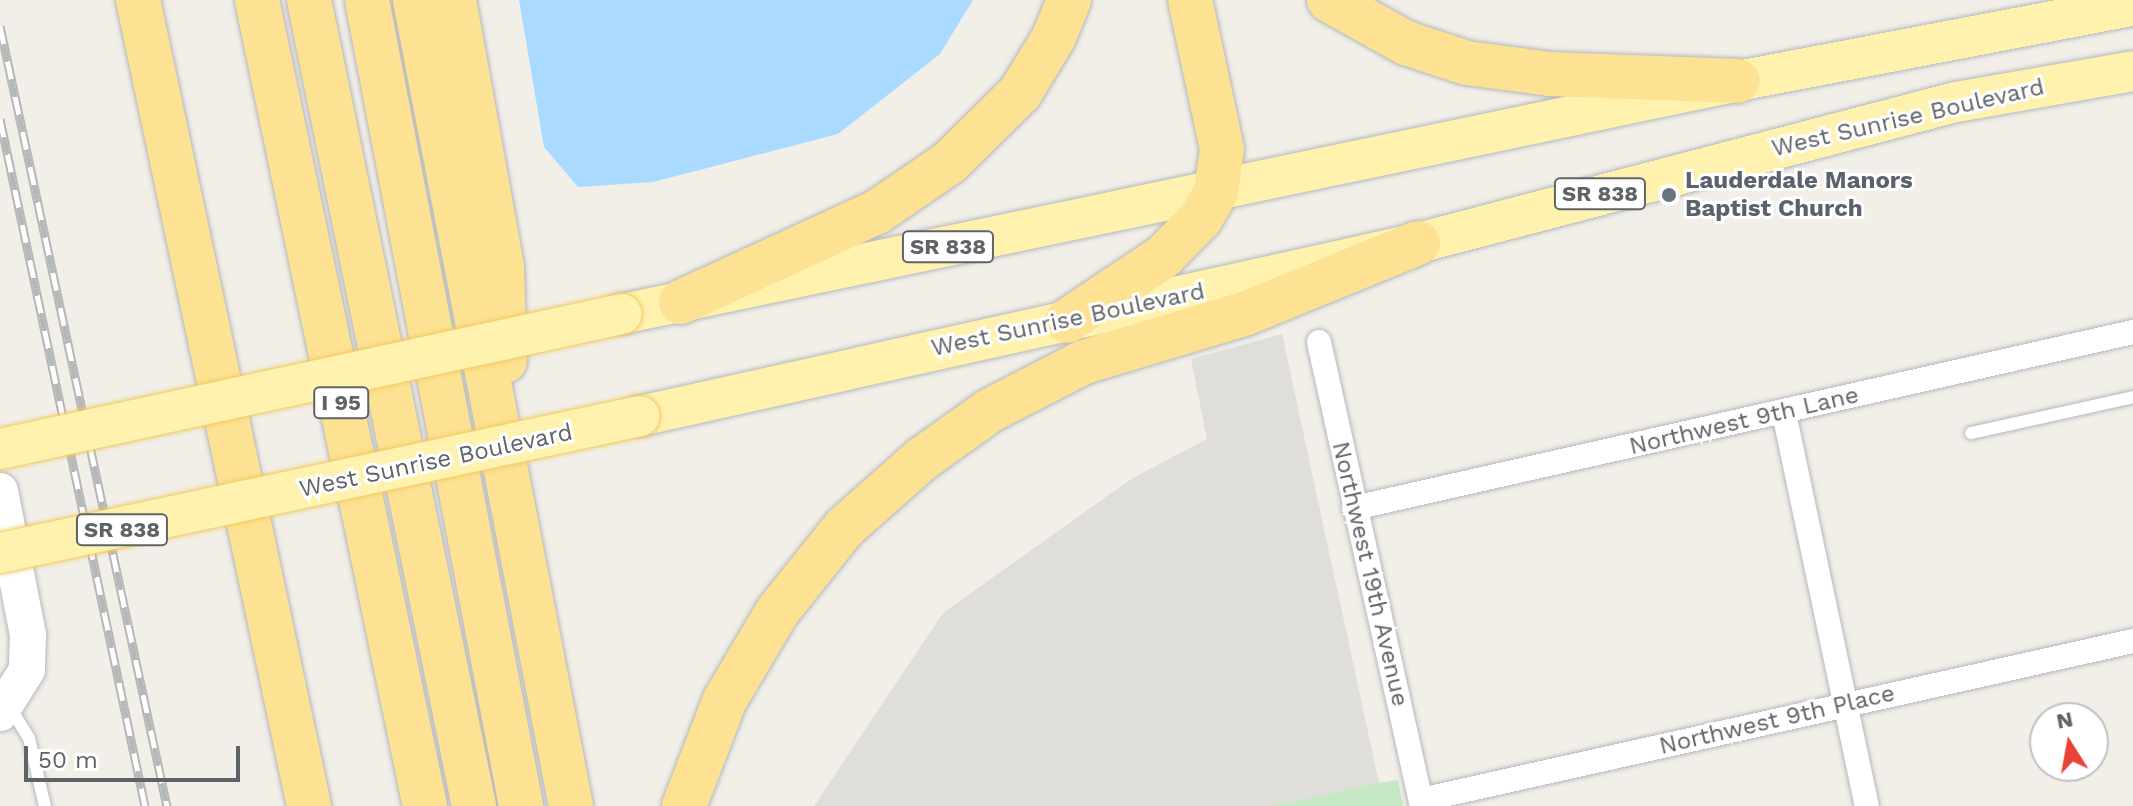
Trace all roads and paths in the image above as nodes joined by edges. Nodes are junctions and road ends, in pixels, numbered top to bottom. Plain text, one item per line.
1 (257, 0) edge
2 (309, 0) edge
3 (367, 0) edge
4 (415, 0) edge
5 (454, 0) edge
6 (1069, 0) edge
7 (1190, 0) edge
8 (1329, 0) edge
9 (2133, 6) edge
10 (2080, 8) edge
11 (140, 9) edge
12 (2133, 71) edge
13 (1738, 81) junction
14 (1216, 192) junction
15 (1418, 243) junction
16 (681, 302) junction
17 (1067, 321) junction
18 (2133, 332) edge
19 (1319, 342) dead end
20 (222, 397) junction
21 (2133, 397) edge
22 (1784, 413) junction
23 (1971, 433) dead end
24 (0, 449) edge
25 (0, 491) edge
26 (244, 504) junction
27 (1354, 508) junction
28 (511, 511) junction
29 (0, 553) edge
30 (2133, 641) edge
31 (1846, 704) junction
32 (5, 709) edge
33 (1422, 803) edge
34 (45, 806) edge
35 (309, 806) edge
36 (425, 806) edge
37 (474, 806) edge
38 (521, 806) edge
39 (571, 806) edge
40 (684, 806) edge
41 (1867, 806) edge

1 - 36 highway, I 95
2 - 37 highway
3 - 38 highway
4 - 28 highway
5 - 28 highway
6 - 16 highway
7 - 14 highway
8 - 13 highway
9 - 10 main road, SR 838
10 - 13 main road, SR 838
11 - 20 highway
12 - 15 main road, West Sunrise Boulevard / SR 838
13 - 14 main road, SR 838
14 - 16 main road, SR 838
14 - 17 highway
15 - 17 main road, West Sunrise Boulevard / SR 838
15 - 40 highway
16 - 20 main road, SR 838, bridge
17 - 26 main road, West Sunrise Boulevard / SR 838, bridge
18 - 22 street, Northwest 9th Lane
19 - 27 street, Northwest 19th Avenue
20 - 24 main road, SR 838, bridge
20 - 26 highway
21 - 23 lane
22 - 27 street, Northwest 9th Lane
22 - 31 street
25 - 32 street
26 - 29 main road, West Sunrise Boulevard / SR 838, bridge
26 - 35 highway
27 - 33 street, Northwest 19th Avenue
28 - 39 highway
30 - 31 street, Northwest 9th Place
31 - 33 street, Northwest 9th Place
31 - 41 street
32 - 34 lane

